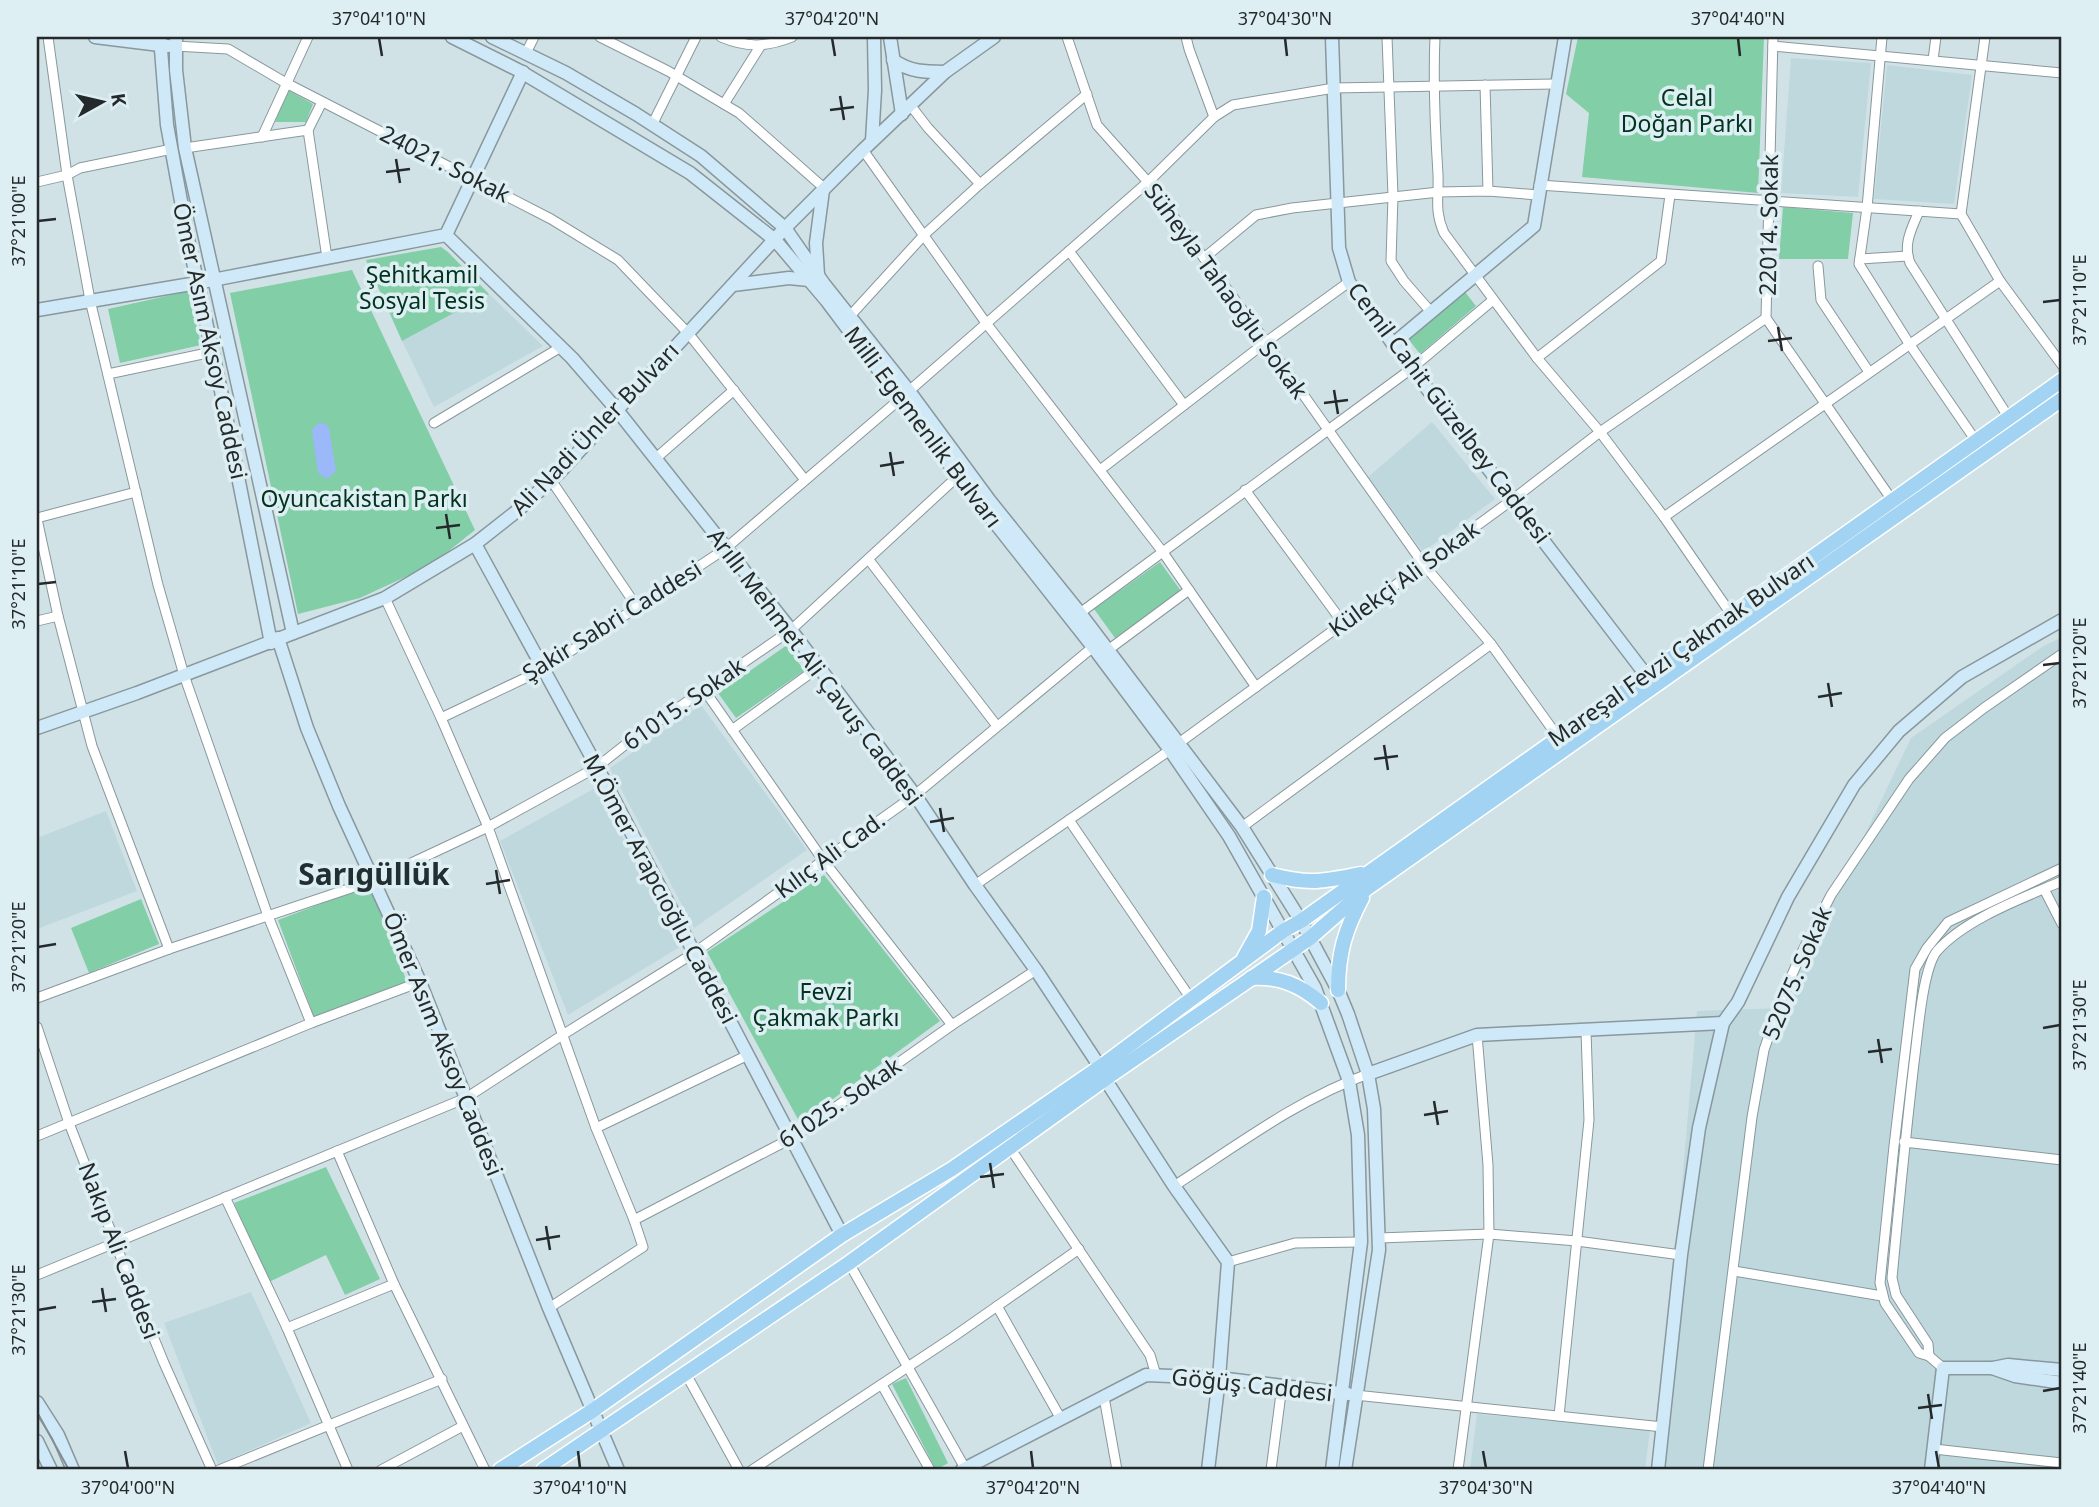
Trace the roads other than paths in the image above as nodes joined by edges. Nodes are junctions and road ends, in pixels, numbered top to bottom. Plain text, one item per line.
1 (48, 37) edge
2 (95, 37) edge
3 (308, 37) edge
4 (452, 37) edge
5 (492, 37) edge
6 (534, 37) edge
7 (600, 37) edge
8 (696, 37) edge
9 (721, 37) edge
10 (792, 37) edge
11 (874, 37) edge
12 (890, 37) edge
13 (994, 37) edge
14 (1067, 37) edge
15 (1186, 37) edge
16 (1332, 37) edge
17 (1387, 37) edge
18 (1435, 37) edge
19 (1565, 37) edge
20 (1882, 37) edge
21 (1936, 37) edge
22 (1985, 37) edge
23 (160, 41) edge
24 (175, 41) edge
25 (1773, 41) edge
26 (975, 43) edge
27 (761, 45) junction
28 (526, 53) junction
29 (1880, 56) junction
30 (894, 60) junction
31 (1933, 60) junction
32 (1981, 65) junction
33 (523, 72) junction
34 (944, 72) junction
35 (2062, 73) edge
36 (675, 75) junction
37 (286, 83) junction
38 (1556, 84) junction
39 (1485, 85) junction
40 (1433, 86) junction
41 (1389, 87) junction
42 (1334, 88) junction
43 (1087, 93) junction
44 (322, 102) junction
45 (724, 104) junction
46 (907, 110) junction
47 (1214, 117) junction
48 (652, 125) junction
49 (308, 130) junction
50 (262, 136) junction
51 (867, 146) junction
52 (178, 148) junction
53 (67, 174) junction
54 (473, 178) junction
55 (37, 182) edge
56 (1147, 182) junction
57 (980, 184) junction
58 (824, 189) junction
59 (1539, 190) junction
60 (1488, 191) junction
61 (1438, 192) junction
62 (1670, 195) junction
63 (1393, 196) junction
64 (1338, 202) junction
65 (1769, 202) junction
66 (1867, 208) junction
67 (1919, 211) junction
68 (1961, 214) junction
69 (785, 228) junction
70 (446, 235) junction
71 (925, 235) junction
72 (775, 240) junction
73 (1069, 251) junction
74 (1908, 256) junction
75 (327, 258) junction
76 (1204, 258) junction
77 (1860, 259) junction
78 (1818, 266) dead end
79 (1475, 276) junction
80 (813, 278) junction
81 (213, 279) junction
82 (2000, 281) junction
83 (1349, 282) junction
84 (197, 283) junction
85 (733, 285) junction
86 (90, 300) junction
87 (1493, 300) junction
88 (37, 310) edge
89 (1431, 312) junction
90 (850, 316) junction
91 (1766, 318) junction
92 (1945, 320) junction
93 (986, 323) junction
94 (688, 332) junction
95 (1266, 342) junction
96 (1393, 344) junction
97 (1910, 345) junction
98 (561, 347) junction
99 (212, 352) junction
100 (1537, 358) junction
101 (2062, 365) edge
102 (1411, 369) junction
103 (1869, 373) junction
104 (108, 374) junction
105 (2062, 380) edge
106 (734, 390) junction
107 (904, 395) junction
108 (2062, 399) edge
109 (1826, 404) junction
110 (1184, 405) junction
111 (617, 410) junction
112 (2009, 418) junction
113 (434, 423) dead end
114 (1328, 430) junction
115 (1600, 432) junction
116 (1976, 441) junction
117 (655, 459) junction
118 (1100, 470) junction
119 (958, 476) junction
120 (551, 480) junction
121 (805, 480) junction
122 (1245, 490) junction
123 (136, 492) junction
124 (1512, 500) junction
125 (1892, 500) junction
126 (1664, 517) junction
127 (37, 519) edge
128 (475, 544) junction
129 (725, 549) junction
130 (1162, 551) junction
131 (869, 560) junction
132 (1424, 565) junction
133 (1189, 590) junction
134 (385, 598) junction
135 (637, 607) junction
136 (1080, 612) junction
137 (1731, 614) junction
138 (58, 615) junction
139 (2062, 620) edge
140 (37, 621) edge
141 (1343, 623) junction
142 (791, 629) junction
143 (293, 634) junction
144 (274, 640) junction
145 (1491, 644) junction
146 (1093, 647) junction
147 (1108, 650) junction
148 (2062, 654) edge
149 (819, 667) junction
150 (542, 670) junction
151 (184, 675) junction
152 (1646, 675) junction
153 (1256, 687) junction
154 (705, 691) junction
155 (82, 712) junction
156 (441, 718) junction
157 (997, 726) junction
158 (37, 728) edge
159 (732, 730) junction
160 (1558, 737) junction
161 (1174, 746) junction
162 (597, 767) junction
163 (915, 795) junction
164 (1069, 820) junction
165 (488, 827) junction
166 (1242, 827) junction
167 (823, 860) junction
168 (2062, 868) edge
169 (1366, 873) junction
170 (1272, 875) junction
171 (375, 880) junction
172 (2062, 881) edge
173 (975, 885) junction
174 (1366, 889) junction
175 (2044, 889) junction
176 (1264, 897) junction
177 (268, 916) junction
178 (1301, 921) junction
179 (2062, 924) edge
180 (1283, 931) junction
181 (1310, 938) junction
182 (169, 949) junction
183 (1292, 949) junction
184 (694, 953) junction
185 (1241, 962) junction
186 (1036, 970) junction
187 (1250, 978) junction
188 (420, 982) junction
189 (1338, 990) junction
190 (37, 998) edge
191 (1191, 999) junction
192 (1321, 1003) junction
193 (311, 1023) junction
194 (1723, 1023) junction
195 (952, 1025) junction
196 (37, 1027) edge
197 (1586, 1031) junction
198 (564, 1034) junction
199 (1477, 1035) junction
200 (748, 1055) junction
201 (1103, 1073) junction
202 (1368, 1074) junction
203 (1349, 1081) junction
204 (466, 1098) junction
205 (69, 1123) junction
206 (596, 1128) junction
207 (37, 1136) edge
208 (792, 1138) junction
209 (1904, 1142) junction
210 (1010, 1148) junction
211 (337, 1151) junction
212 (2062, 1160) edge
213 (1174, 1186) junction
214 (225, 1197) junction
215 (634, 1220) junction
216 (1489, 1234) junction
217 (842, 1235) junction
218 (1380, 1238) junction
219 (1577, 1241) junction
220 (117, 1242) junction
221 (1361, 1242) junction
222 (1079, 1249) junction
223 (1681, 1255) junction
224 (1228, 1262) junction
225 (849, 1263) junction
226 (1734, 1271) junction
227 (37, 1275) edge
228 (394, 1284) junction
229 (1882, 1296) junction
230 (997, 1306) junction
231 (549, 1308) junction
232 (287, 1328) junction
233 (1929, 1356) junction
234 (908, 1366) junction
235 (1943, 1368) junction
236 (1992, 1368) junction
237 (2062, 1370) edge
238 (686, 1374) junction
239 (1156, 1376) junction
240 (1219, 1378) junction
241 (442, 1379) junction
242 (2062, 1383) edge
243 (882, 1385) junction
244 (1282, 1386) junction
245 (1349, 1394) junction
246 (1104, 1397) junction
247 (37, 1402) edge
248 (1466, 1406) junction
249 (592, 1411) junction
250 (1559, 1416) junction
251 (1061, 1419) junction
252 (330, 1426) junction
253 (463, 1426) junction
254 (1663, 1427) junction
255 (601, 1432) junction
256 (38, 1446) edge
257 (1934, 1450) junction
258 (2062, 1463) edge
259 (963, 1469) edge
260 (51, 1470) edge
261 (74, 1470) edge
262 (212, 1470) edge
263 (219, 1470) edge
264 (348, 1470) edge
265 (381, 1470) edge
266 (485, 1470) edge
267 (500, 1470) edge
268 (543, 1470) edge
269 (618, 1470) edge
270 (739, 1470) edge
271 (752, 1470) edge
272 (930, 1470) edge
273 (1117, 1470) edge
274 (1208, 1470) edge
275 (1271, 1470) edge
276 (1332, 1470) edge
277 (1345, 1470) edge
278 (1458, 1470) edge
279 (1658, 1470) edge
280 (1708, 1470) edge
281 (1931, 1470) edge

1 - 53 street
2 - 23 street
3 - 37 street
4 - 33 street, Milli Egemenlik Bulvarı
5 - 28 street, Milli Egemenlik Bulvarı
6 - 28 street
7 - 36 street
8 - 36 street
9 - 27 street
10 - 27 street
11 - 51 street
12 - 30 street
13 - 26 street, Ali Nadi Ünler Bulvarı
14 - 43 street, Süheyla Tahaoğlu Sokak
15 - 47 street
16 - 42 street, Cemil Cahit Güzelbey Caddesi
17 - 41 street
18 - 40 street
19 - 38 street
20 - 29 street
21 - 31 street
22 - 32 street
23 - 24 street
23 - 52 street, Ömer Asım Aksoy Caddesi
24 - 37 street, 24021. Sokak
24 - 52 street, Ömer Asım Aksoy Caddesi
25 - 29 street
25 - 65 street, 22014. Sokak
26 - 34 street, Ali Nadi Ünler Bulvarı
27 - 45 street
28 - 48 street, Milli Egemenlik Bulvarı
29 - 31 street
29 - 66 street
30 - 34 street
30 - 46 street
31 - 32 street
32 - 35 street
32 - 68 street
33 - 54 street
33 - 72 street, Milli Egemenlik Bulvarı
34 - 46 street, Ali Nadi Ünler Bulvarı
36 - 45 street
36 - 48 street
37 - 44 street, 24021. Sokak
37 - 50 street
38 - 39 street, Şakir Sabri Caddesi
38 - 59 street
39 - 40 street, Şakir Sabri Caddesi
39 - 60 street
40 - 41 street, Şakir Sabri Caddesi
40 - 61 street
41 - 42 street, Şakir Sabri Caddesi
41 - 63 street
42 - 47 street, Şakir Sabri Caddesi
42 - 64 street, Cemil Cahit Güzelbey Caddesi
43 - 56 street, Süheyla Tahaoğlu Sokak
43 - 57 street
44 - 49 street
44 - 54 street, 24021. Sokak
45 - 58 street
46 - 51 street, Ali Nadi Ünler Bulvarı
46 - 57 street
47 - 56 street, Şakir Sabri Caddesi
48 - 69 street, Milli Egemenlik Bulvarı
49 - 50 street
49 - 75 street
50 - 52 street
51 - 58 street, Ali Nadi Ünler Bulvarı
51 - 71 street
52 - 53 street
52 - 81 street, Ömer Asım Aksoy Caddesi
52 - 84 street, Ömer Asım Aksoy Caddesi
53 - 55 street
53 - 86 street
54 - 70 street
54 - 94 street, 24021. Sokak
56 - 73 street, Şakir Sabri Caddesi
56 - 76 street, Süheyla Tahaoğlu Sokak
57 - 71 street
58 - 69 street, Ali Nadi Ünler Bulvarı
58 - 80 street
59 - 60 street
59 - 62 street
59 - 79 street
60 - 61 street
61 - 63 street
61 - 79 street
62 - 65 street
62 - 100 street
63 - 64 street
63 - 89 street
64 - 76 street
64 - 83 street, Cemil Cahit Güzelbey Caddesi
65 - 66 street
65 - 91 street, 22014. Sokak
66 - 67 street
66 - 77 street
67 - 68 street
67 - 74 street
68 - 82 street
69 - 72 street, Ali Nadi Ünler Bulvarı
69 - 80 street, Milli Egemenlik Bulvarı
70 - 75 street
70 - 98 street, Arıllı Mehmet Ali Çavuş Caddesi
71 - 90 street
71 - 93 street
72 - 80 street, Milli Egemenlik Bulvarı
72 - 85 street, Ali Nadi Ünler Bulvarı
73 - 93 street, Şakir Sabri Caddesi
73 - 110 street
74 - 77 street
74 - 92 street
75 - 81 street
76 - 95 street, Süheyla Tahaoğlu Sokak
77 - 97 street
78 - 103 street
79 - 87 street
79 - 89 street
80 - 85 street
80 - 90 street, Milli Egemenlik Bulvarı
80 - 107 street, Milli Egemenlik Bulvarı
81 - 84 street
81 - 143 street, Ömer Asım Aksoy Caddesi
82 - 92 street
82 - 101 street
83 - 95 street
83 - 96 street, Cemil Cahit Güzelbey Caddesi
84 - 86 street
84 - 99 street, Ömer Asım Aksoy Caddesi
85 - 94 street, Ali Nadi Ünler Bulvarı
86 - 88 street
86 - 104 street
87 - 100 street
87 - 102 street
89 - 96 street
90 - 107 street, Milli Egemenlik Bulvarı
91 - 109 street, 22014. Sokak
91 - 115 street, Külekçi Ali Sokak
92 - 97 street
92 - 112 street
93 - 107 street, Şakir Sabri Caddesi
93 - 118 street
94 - 106 street, 24021. Sokak
94 - 111 street, Ali Nadi Ünler Bulvarı
95 - 110 street
95 - 114 street, Süheyla Tahaoğlu Sokak
96 - 102 street, Cemil Cahit Güzelbey Caddesi
97 - 103 street
97 - 116 street
98 - 111 street, Arıllı Mehmet Ali Çavuş Caddesi
98 - 113 street
99 - 104 street
99 - 144 street, Ömer Asım Aksoy Caddesi
100 - 115 street
102 - 114 street
102 - 124 street, Cemil Cahit Güzelbey Caddesi
103 - 109 street
104 - 123 street
105 - 112 main road, Mareşal Fevzi Çakmak Bulvarı
106 - 117 street
106 - 121 street, 24021. Sokak
107 - 119 street, Milli Egemenlik Bulvarı
107 - 121 street, Şakir Sabri Caddesi
107 - 136 street, Milli Egemenlik Bulvarı
108 - 174 main road
109 - 125 street, 22014. Sokak
109 - 126 street
110 - 118 street
111 - 117 street, Arıllı Mehmet Ali Çavuş Caddesi
111 - 120 street, Ali Nadi Ünler Bulvarı
112 - 116 main road, Mareşal Fevzi Çakmak Bulvarı
114 - 122 street
114 - 132 street, Süheyla Tahaoğlu Sokak
115 - 124 street, Külekçi Ali Sokak
115 - 126 street
116 - 125 main road, Mareşal Fevzi Çakmak Bulvarı
117 - 129 street, Arıllı Mehmet Ali Çavuş Caddesi
118 - 130 street
119 - 131 street, 61015. Sokak
119 - 146 street, Milli Egemenlik Bulvarı
120 - 128 street, Ali Nadi Ünler Bulvarı
120 - 135 street
121 - 129 street, Şakir Sabri Caddesi
122 - 130 street
122 - 141 street
123 - 127 street
123 - 151 street
124 - 132 street, Külekçi Ali Sokak
124 - 152 street, Cemil Cahit Güzelbey Caddesi
125 - 137 main road, Mareşal Fevzi Çakmak Bulvarı
126 - 137 street
127 - 138 street
128 - 134 street, Ali Nadi Ünler Bulvarı
128 - 150 street, M.Ömer Arapcıoğlu Caddesi
129 - 135 street, Şakir Sabri Caddesi
129 - 142 street, Arıllı Mehmet Ali Çavuş Caddesi
130 - 133 street
130 - 136 street
131 - 142 street, 61015. Sokak
131 - 157 street
132 - 141 street, Külekçi Ali Sokak
132 - 145 street, Süheyla Tahaoğlu Sokak
133 - 147 street
133 - 153 street
134 - 143 street, Ali Nadi Ünler Bulvarı
134 - 156 street
135 - 150 street, Şakir Sabri Caddesi
136 - 147 street, Milli Egemenlik Bulvarı
137 - 152 main road, Mareşal Fevzi Çakmak Bulvarı
138 - 140 street
138 - 155 street
139 - 194 street
141 - 153 street, Külekçi Ali Sokak
142 - 149 street, Arıllı Mehmet Ali Çavuş Caddesi
142 - 154 street, 61015. Sokak
143 - 144 street, Ali Nadi Ünler Bulvarı
144 - 151 street, Ali Nadi Ünler Bulvarı
144 - 171 street, Ömer Asım Aksoy Caddesi
145 - 160 street, Süheyla Tahaoğlu Sokak
145 - 166 street
146 - 157 street, Kılıç Ali Cad.
146 - 161 street, Milli Egemenlik Bulvarı
147 - 161 street, Milli Egemenlik Bulvarı
148 - 226 street, 52075. Sokak
149 - 159 street
149 - 163 street, Arıllı Mehmet Ali Çavuş Caddesi
150 - 156 street, Şakir Sabri Caddesi
150 - 162 street, M.Ömer Arapcıoğlu Caddesi
151 - 155 street, Ali Nadi Ünler Bulvarı
151 - 177 street
152 - 160 main road, Mareşal Fevzi Çakmak Bulvarı
153 - 161 street, Külekçi Ali Sokak
154 - 159 street
154 - 162 street, 61015. Sokak
155 - 158 street, Ali Nadi Ünler Bulvarı
155 - 182 street
156 - 165 street
157 - 163 street, Kılıç Ali Cad.
159 - 167 street
160 - 169 main road, Mareşal Fevzi Çakmak Bulvarı
161 - 164 street, Külekçi Ali Sokak
161 - 166 street, Milli Egemenlik Bulvarı
161 - 176 street, Milli Egemenlik Bulvarı
162 - 165 street, 61015. Sokak
162 - 184 street, M.Ömer Arapcıoğlu Caddesi
163 - 167 street, Kılıç Ali Cad.
163 - 173 street, Arıllı Mehmet Ali Çavuş Caddesi
164 - 173 street, Külekçi Ali Sokak
164 - 191 street
165 - 171 street, 61015. Sokak
165 - 198 street
166 - 170 street, Milli Egemenlik Bulvarı
167 - 184 street, Kılıç Ali Cad.
167 - 195 street
168 - 229 street
169 - 170 main road
169 - 178 main road, Mareşal Fevzi Çakmak Bulvarı
170 - 178 street, Milli Egemenlik Bulvarı
171 - 177 street, 61015. Sokak
171 - 188 street, Ömer Asım Aksoy Caddesi
172 - 175 street
173 - 186 street, Arıllı Mehmet Ali Çavuş Caddesi
174 - 181 main road
174 - 189 main road
175 - 179 street
175 - 209 street
176 - 180 street, Milli Egemenlik Bulvarı
176 - 185 main road
177 - 182 street, 61015. Sokak
177 - 193 street
178 - 180 main road, Mareşal Fevzi Çakmak Bulvarı
178 - 181 street, Milli Egemenlik Bulvarı
180 - 183 street, Milli Egemenlik Bulvarı
180 - 185 main road, Mareşal Fevzi Çakmak Bulvarı
181 - 183 main road
181 - 189 street, Milli Egemenlik Bulvarı
182 - 190 street, 61015. Sokak
183 - 187 main road
183 - 192 street, Milli Egemenlik Bulvarı
184 - 198 street, Kılıç Ali Cad.
184 - 200 street, M.Ömer Arapcıoğlu Caddesi
185 - 191 main road, Mareşal Fevzi Çakmak Bulvarı
186 - 195 street, 61025. Sokak
186 - 201 street, Arıllı Mehmet Ali Çavuş Caddesi
187 - 192 main road
187 - 201 main road
188 - 193 street
188 - 204 street, Ömer Asım Aksoy Caddesi
189 - 202 street, Milli Egemenlik Bulvarı
191 - 201 main road, Mareşal Fevzi Çakmak Bulvarı
192 - 203 street, Milli Egemenlik Bulvarı
193 - 205 street
194 - 197 street
194 - 223 street
195 - 208 street, 61025. Sokak
196 - 205 street, Nakıp Ali Caddesi
197 - 199 street
197 - 219 street
198 - 204 street, Kılıç Ali Cad.
198 - 206 street
199 - 202 street
199 - 216 street
200 - 206 street
200 - 208 street, M.Ömer Arapcıoğlu Caddesi
201 - 210 main road
201 - 213 street, Arıllı Mehmet Ali Çavuş Caddesi
201 - 217 main road
202 - 203 street
202 - 218 street, Milli Egemenlik Bulvarı
203 - 213 street
203 - 221 street, Milli Egemenlik Bulvarı
204 - 211 street, Kılıç Ali Cad.
204 - 231 street, Ömer Asım Aksoy Caddesi
205 - 207 street
205 - 220 street, Nakıp Ali Caddesi
206 - 215 street
208 - 215 street, 61025. Sokak
208 - 217 street, M.Ömer Arapcıoğlu Caddesi
209 - 212 street
209 - 233 street
210 - 222 street
210 - 225 main road
211 - 214 street, Kılıç Ali Cad.
211 - 228 street
213 - 224 street, Arıllı Mehmet Ali Çavuş Caddesi
214 - 220 street, Kılıç Ali Cad.
214 - 232 street
215 - 231 street
216 - 218 street
216 - 219 street
216 - 248 street
217 - 249 main road
218 - 245 street, Milli Egemenlik Bulvarı
219 - 223 street
219 - 250 street
220 - 227 street, Kılıç Ali Cad.
220 - 262 street, Nakıp Ali Caddesi
221 - 224 street
221 - 245 street, Milli Egemenlik Bulvarı
222 - 230 street
222 - 239 street
223 - 254 street
224 - 240 street
225 - 234 street
225 - 238 main road
226 - 229 street
226 - 280 street, 52075. Sokak
228 - 232 street
228 - 241 street
229 - 233 street
230 - 234 street
230 - 251 street
231 - 249 street, Ömer Asım Aksoy Caddesi
232 - 252 street
233 - 235 street
234 - 243 street
234 - 259 street
235 - 236 street
235 - 257 street
236 - 237 street
236 - 242 street
238 - 255 main road
238 - 270 street
239 - 240 street, Göğüş Caddesi
239 - 246 street, Göğüş Caddesi
240 - 244 street, Göğüş Caddesi
240 - 274 street
241 - 252 street
241 - 253 street
243 - 271 street
243 - 272 street
244 - 245 street, Göğüş Caddesi
244 - 275 street
245 - 248 street
245 - 276 street
245 - 277 street
246 - 251 street, Göğüş Caddesi
246 - 273 street
247 - 261 street
248 - 250 street
248 - 278 street
249 - 255 street, Ömer Asım Aksoy Caddesi
249 - 267 main road
250 - 254 street
251 - 259 street, Göğüş Caddesi
252 - 263 street
252 - 264 street
253 - 265 street
253 - 266 street
254 - 279 street
255 - 268 main road
255 - 269 street, Ömer Asım Aksoy Caddesi
256 - 260 street
257 - 258 street
257 - 281 street

